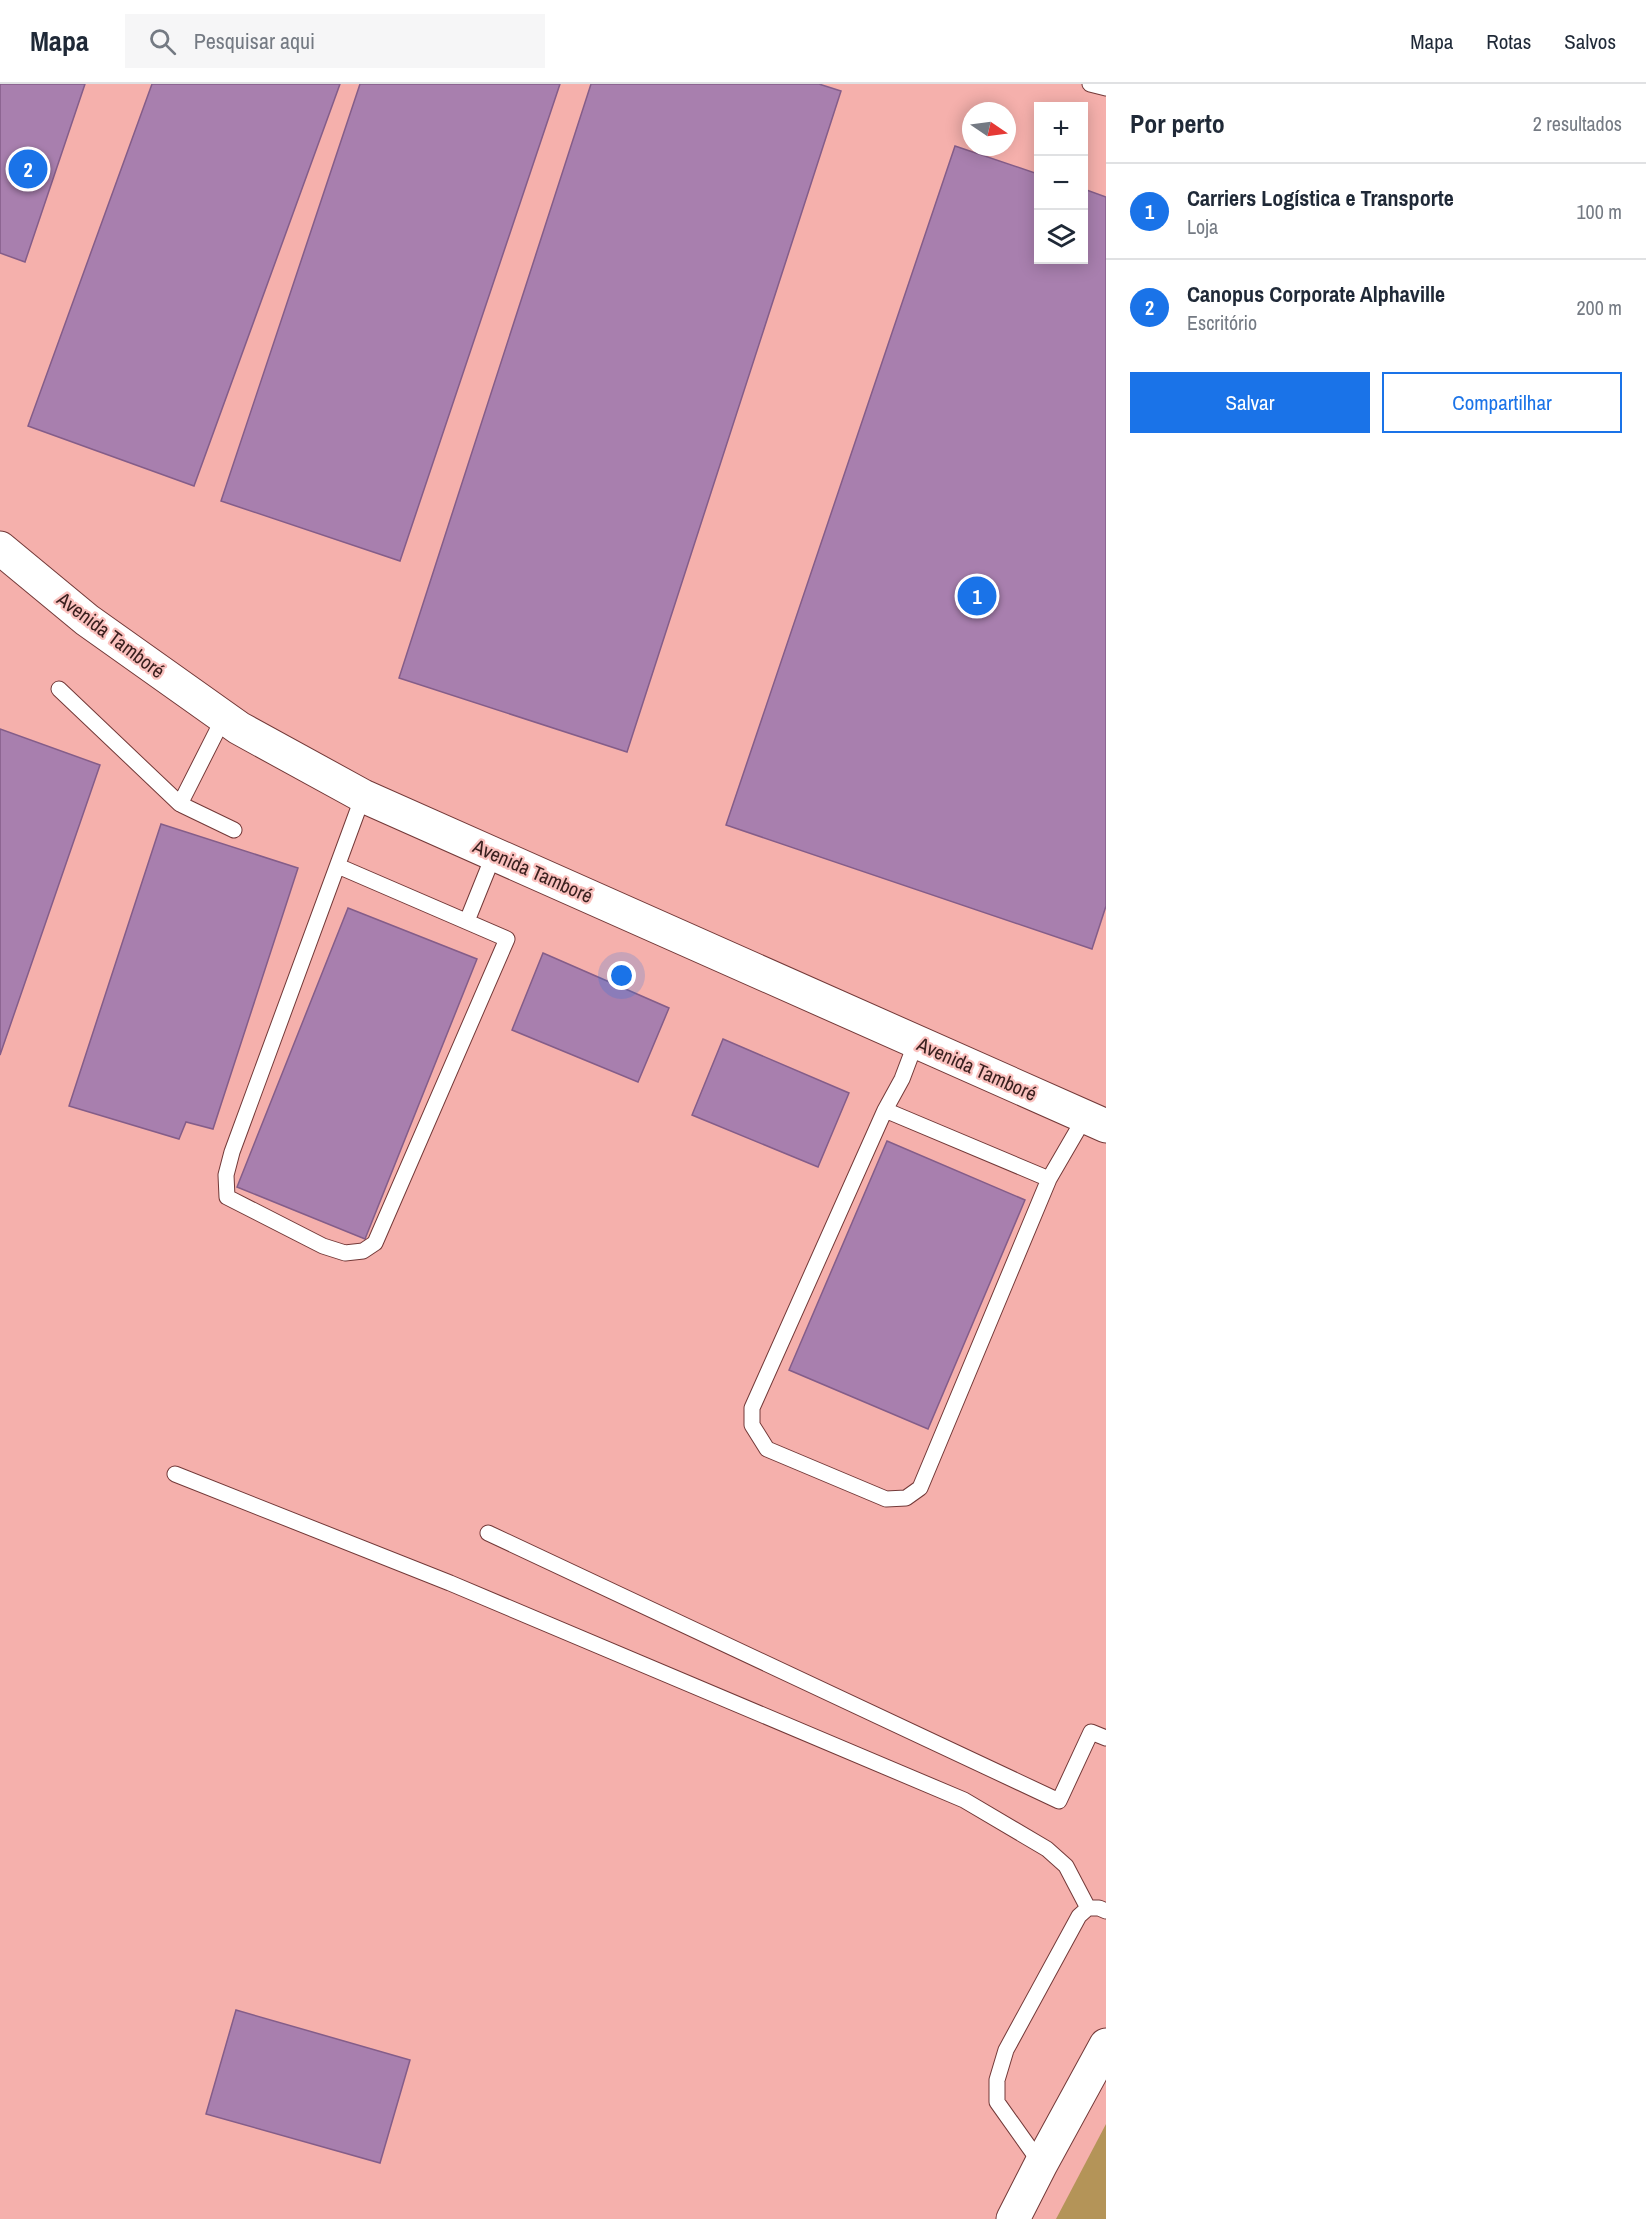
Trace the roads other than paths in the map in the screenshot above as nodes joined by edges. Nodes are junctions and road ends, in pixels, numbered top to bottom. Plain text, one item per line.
1 (1090, 84) edge
2 (1106, 88) edge
3 (0, 548) edge
4 (59, 689) dead end
5 (224, 717) junction
6 (363, 796) junction
7 (180, 804) junction
8 (234, 830) dead end
9 (494, 854) junction
10 (338, 866) junction
11 (467, 921) junction
12 (916, 1042) junction
13 (885, 1110) junction
14 (1095, 1121) edge
15 (1049, 1179) junction
16 (175, 1474) dead end
17 (488, 1533) dead end
18 (1106, 1738) edge
19 (1088, 1908) junction
20 (1106, 1911) edge
21 (1106, 2045) edge
22 (1041, 2164) junction
23 (1013, 2219) edge

1 - 2 lane
3 - 5 street, Avenida Tamboré
4 - 7 lane
5 - 6 street, Avenida Tamboré
5 - 7 lane
6 - 9 street, Avenida Tamboré
6 - 10 lane
7 - 8 lane
9 - 11 lane
9 - 12 street, Avenida Tamboré
10 - 11 lane
10 - 11 lane
12 - 13 lane
12 - 14 street, Avenida Tamboré
13 - 15 lane
13 - 15 lane
14 - 15 lane
16 - 19 lane
17 - 18 lane
19 - 20 lane
19 - 22 lane
21 - 22 street
22 - 23 street

